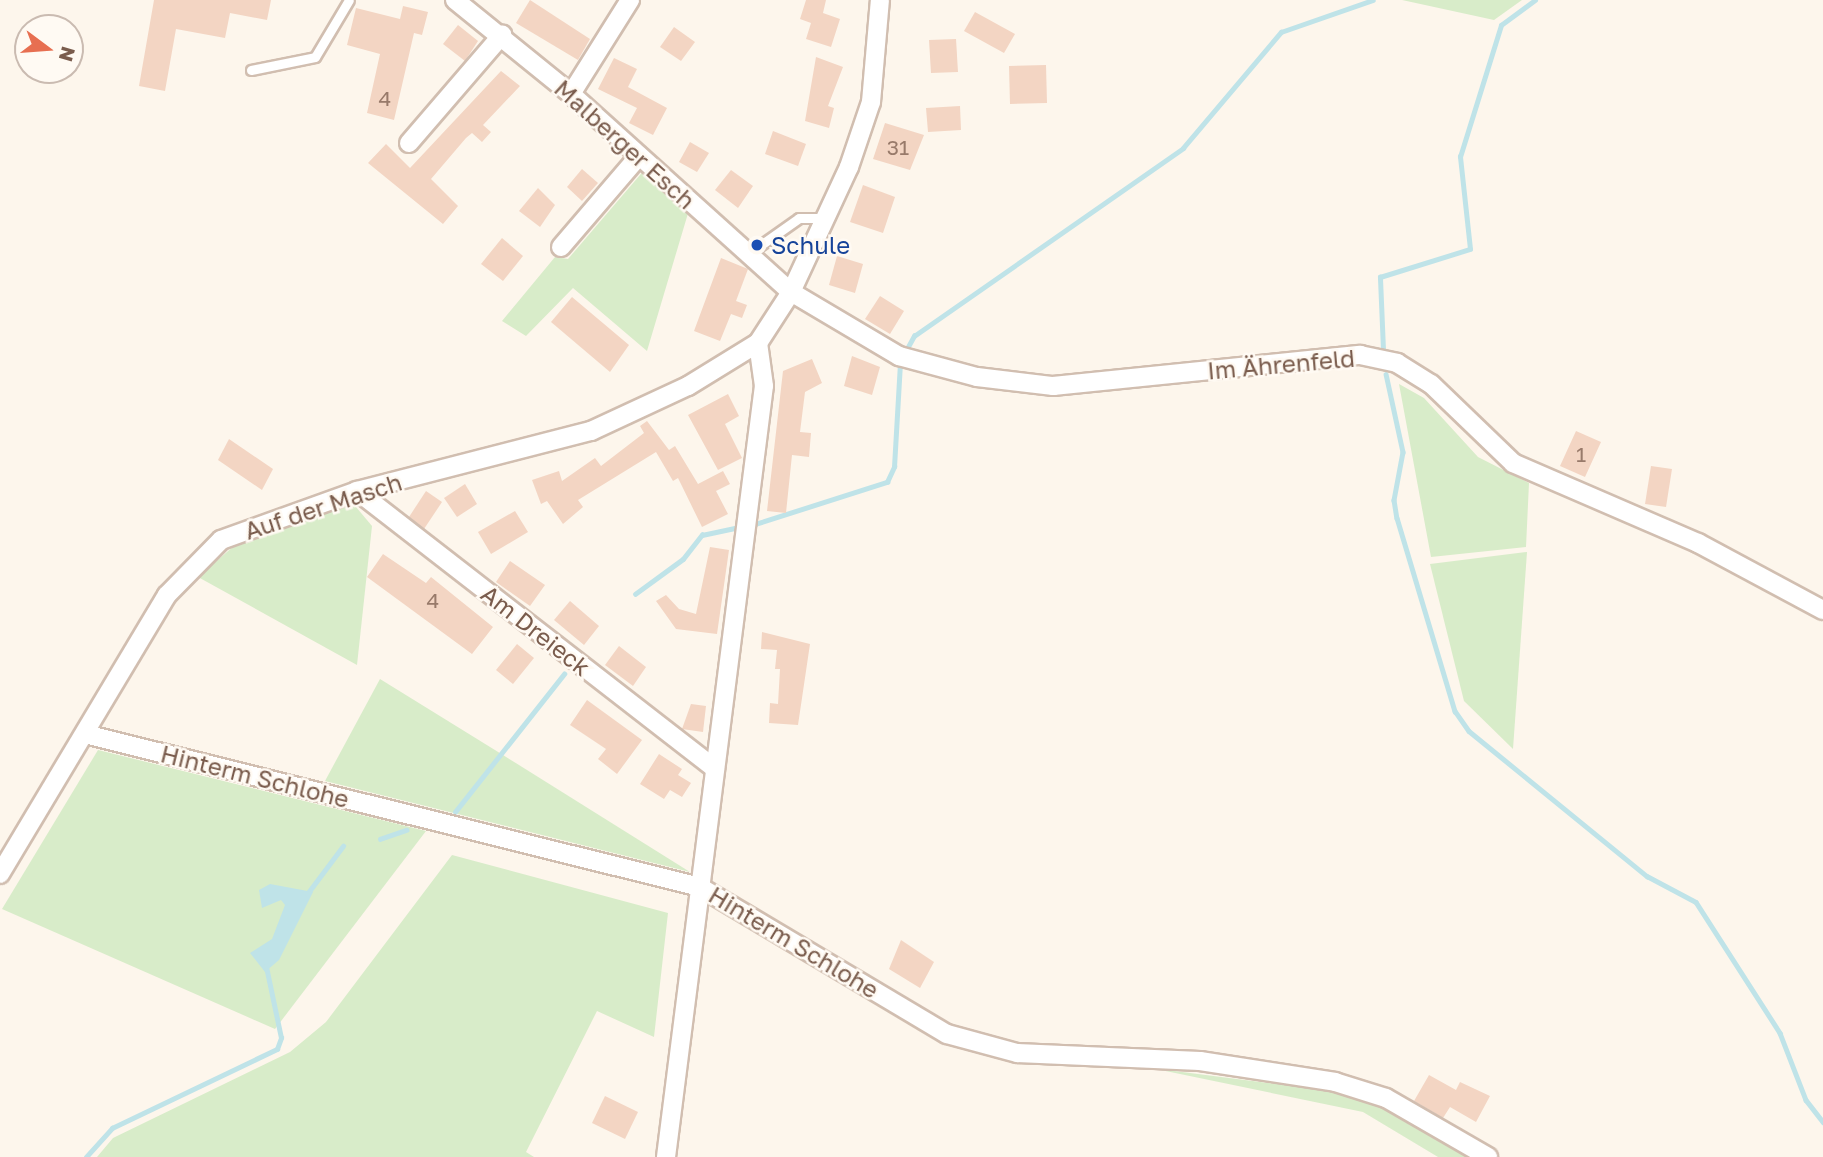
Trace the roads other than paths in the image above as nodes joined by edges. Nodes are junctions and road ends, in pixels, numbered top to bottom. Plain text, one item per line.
1 (349, 0) edge
2 (456, 0) edge
3 (630, 0) edge
4 (880, 0) edge
5 (502, 35) junction
6 (251, 69) dead end
7 (572, 94) junction
8 (408, 143) dead end
9 (639, 156) junction
10 (822, 218) junction
11 (561, 247) dead end
12 (747, 256) junction
13 (791, 292) junction
14 (758, 343) junction
15 (357, 491) junction
16 (1823, 610) edge
17 (85, 734) junction
18 (715, 769) junction
19 (0, 874) edge
20 (700, 887) junction
21 (666, 1157) edge
22 (1488, 1157) edge

1 - 6 lane
2 - 5 street, Malberger Esch
3 - 7 street
4 - 10 street
5 - 7 street, Malberger Esch
5 - 8 street
7 - 9 street, Malberger Esch
9 - 11 street
9 - 12 street, Malberger Esch
10 - 12 lane
10 - 13 street
12 - 13 street, Malberger Esch
13 - 14 street
13 - 16 street, Im Ährenfeld
14 - 15 street, Auf der Masch
14 - 18 street
15 - 17 street, Auf der Masch
15 - 18 street, Am Dreieck
17 - 19 street, Auf der Masch
17 - 20 street, Hinterm Schlohe
18 - 20 street
20 - 21 street
20 - 22 street, Hinterm Schlohe

